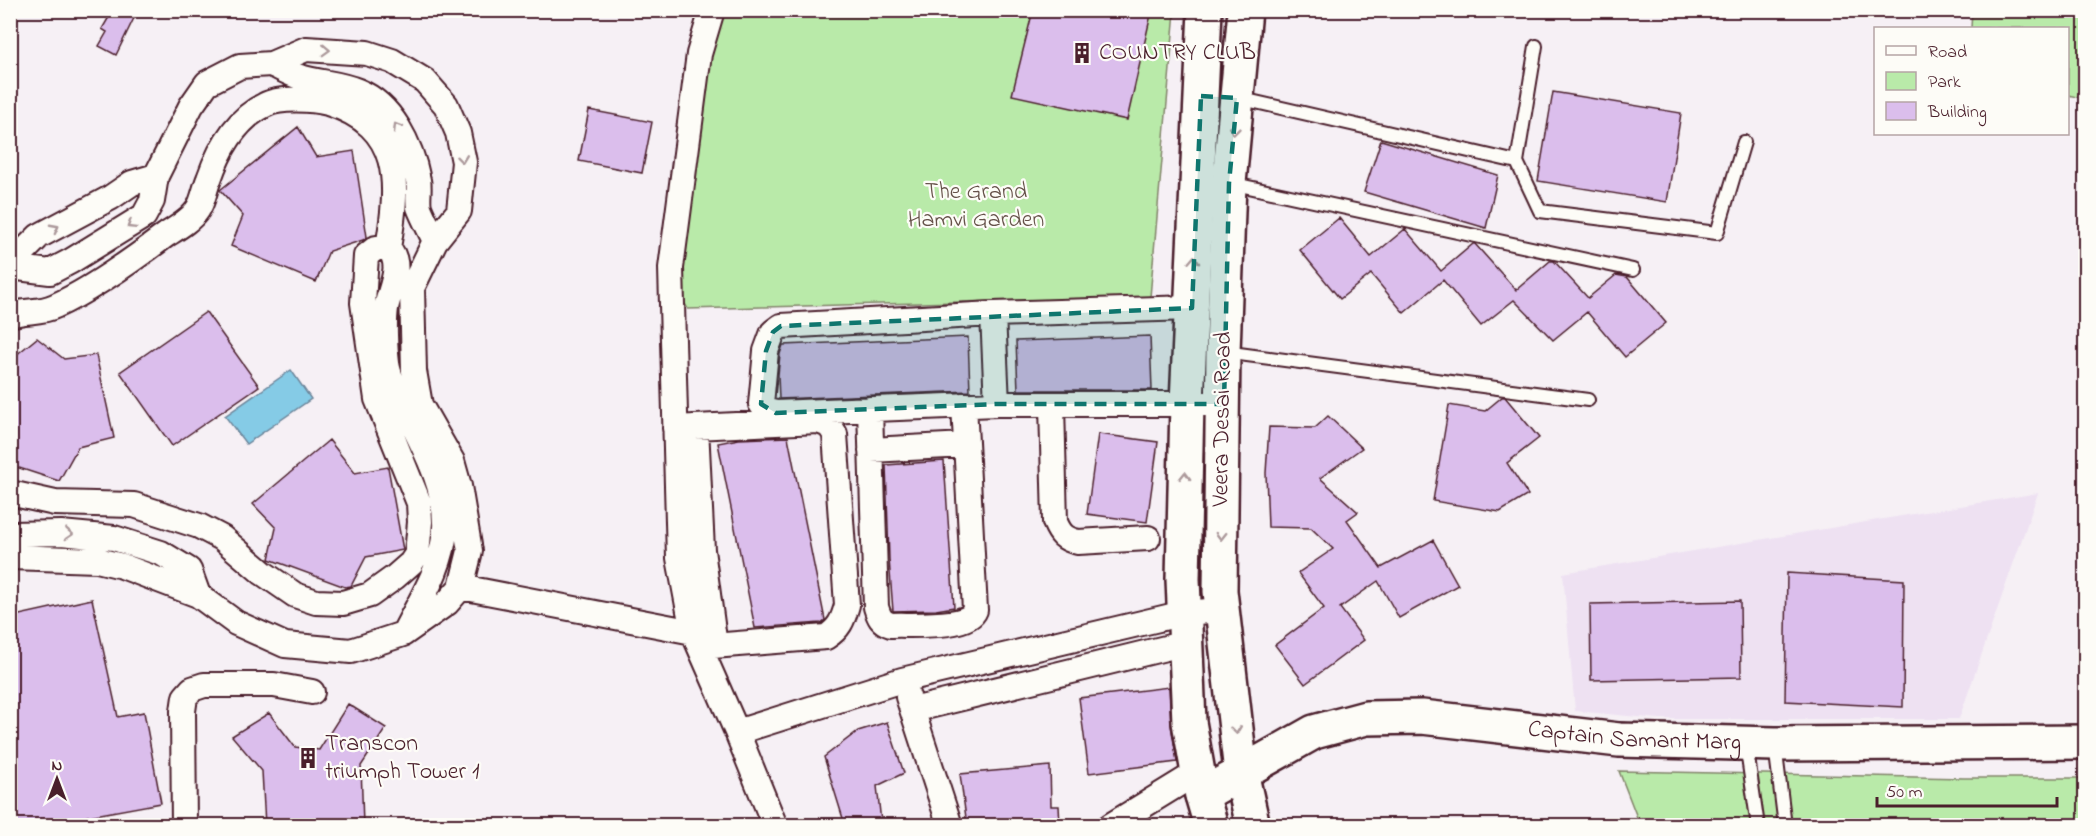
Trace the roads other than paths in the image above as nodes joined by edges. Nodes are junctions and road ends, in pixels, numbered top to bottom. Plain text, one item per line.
1 (712, 10) edge
2 (1205, 10) edge
3 (1245, 10) edge
4 (1536, 46) dead end
5 (271, 64) junction
6 (1201, 96) junction
7 (1237, 98) junction
8 (1744, 142) dead end
9 (1517, 162) junction
10 (156, 176) junction
11 (1229, 183) junction
12 (435, 241) junction
13 (388, 248) junction
14 (10, 266) edge
15 (1633, 270) dead end
16 (1192, 308) junction
17 (993, 314) junction
18 (10, 315) edge
19 (1223, 352) junction
20 (1588, 400) dead end
21 (997, 404) junction
22 (1187, 404) junction
23 (1224, 404) junction
24 (964, 405) junction
25 (1052, 405) junction
26 (870, 409) junction
27 (686, 428) junction
28 (966, 445) junction
29 (872, 450) junction
30 (10, 493) edge
31 (10, 534) edge
32 (1148, 538) dead end
33 (10, 557) edge
34 (461, 587) junction
35 (198, 595) junction
36 (1222, 610) junction
37 (1185, 628) junction
38 (403, 634) junction
39 (703, 642) junction
40 (902, 680) junction
41 (312, 692) dead end
42 (913, 710) junction
43 (737, 732) junction
44 (2085, 742) edge
45 (1760, 744) junction
46 (1241, 772) junction
47 (1204, 797) edge
48 (184, 825) edge
49 (775, 825) edge
50 (950, 825) edge
51 (1110, 825) edge
52 (1253, 825) edge
53 (1758, 825) edge
54 (1785, 825) edge

1 - 27 street
2 - 6 street
3 - 7 street, Veera Desai Road
4 - 9 lane
5 - 10 street
12 -> 5 street
5 -> 12 street
6 - 7 street
16 -> 6 street
7 - 9 lane
7 -> 11 street, Veera Desai Road
8 - 9 lane
14 -> 10 street
10 -> 14 street
11 - 15 lane
11 - 19 street, Veera Desai Road
12 - 34 street
13 - 18 street
13 - 30 street
13 - 38 street
16 - 17 street
16 - 22 street
17 - 21 street
17 - 26 street
19 - 20 lane
19 - 23 street, Veera Desai Road
21 - 24 street
21 - 25 street
22 - 23 street
22 - 25 street
37 -> 22 street
23 -> 36 street, Veera Desai Road
24 - 26 street
24 - 28 street
25 - 32 street
26 - 29 street
27 - 39 street
27 - 39 street
28 - 29 street
28 - 29 street
31 -> 35 street
33 - 35 street
34 - 38 street
34 - 39 street
35 - 38 street
36 - 37 street
36 -> 46 street, Veera Desai Road
37 - 40 street
37 - 42 street
37 - 47 street
39 - 43 street
40 - 42 street
40 - 43 street
41 - 48 street
42 - 50 street
43 - 49 street
44 - 45 street, Captain Samant Marg
45 - 46 street, Captain Samant Marg
45 - 53 lane
45 - 54 lane
46 - 47 street, Captain Samant Marg
46 - 52 street, Veera Desai Road
47 - 51 street

